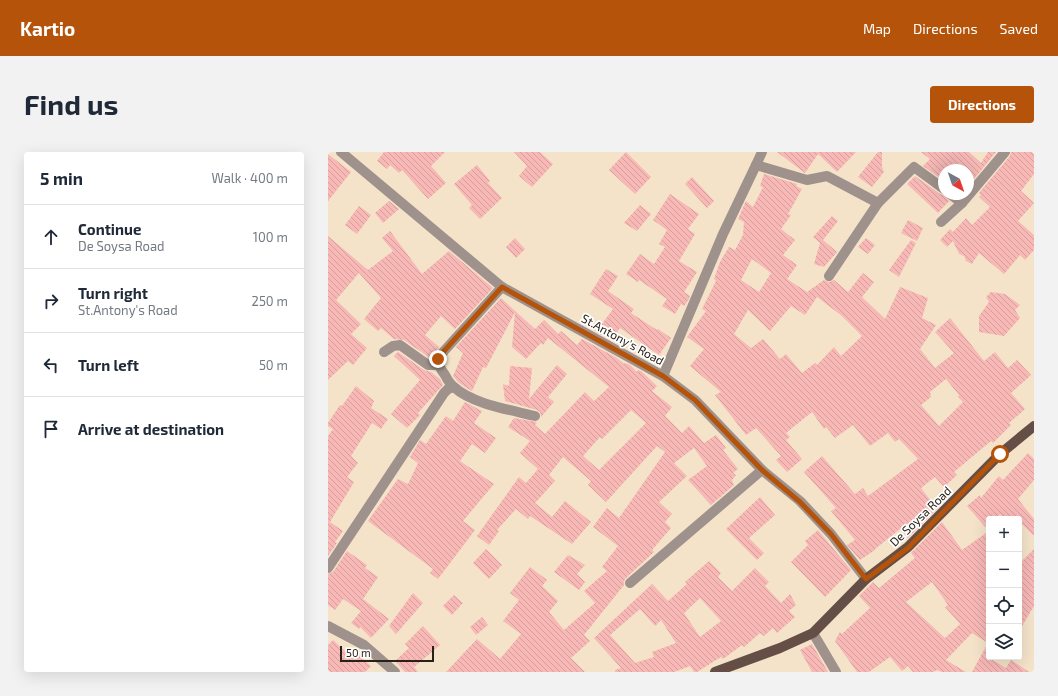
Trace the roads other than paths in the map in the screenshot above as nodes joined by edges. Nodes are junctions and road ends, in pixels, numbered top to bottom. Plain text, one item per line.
1 (341, 152) edge
2 (762, 152) edge
3 (1005, 152) edge
4 (756, 165) junction
5 (938, 185) edge
6 (958, 200) edge
7 (878, 203) junction
8 (962, 203) junction
9 (941, 222) dead end
10 (828, 276) dead end
11 (502, 287) junction
12 (384, 352) dead end
13 (438, 365) junction
14 (663, 376) junction
15 (453, 387) junction
16 (535, 416) dead end
17 (1034, 426) edge
18 (762, 470) junction
19 (328, 568) edge
20 (866, 579) junction
21 (630, 583) dead end
22 (328, 626) edge
23 (813, 633) junction
24 (395, 672) edge
25 (715, 672) edge
26 (836, 672) edge

1 - 11 street, St.Antony's Road
2 - 4 street
3 - 8 street
4 - 7 street
4 - 14 street
5 - 7 street
6 - 8 street
7 - 10 street
8 - 9 street
11 - 13 street
11 - 14 street, St.Antony's Road
12 - 13 street
13 - 15 street
14 - 18 street, St.Antony's Road
15 - 16 street
15 - 19 street
17 - 20 main road, De Soysa Road
18 - 20 street, St.Antony's Road
18 - 21 street
20 - 23 main road, De Soysa Road
22 - 24 street
23 - 25 main road, De Soysa Road
23 - 26 street

